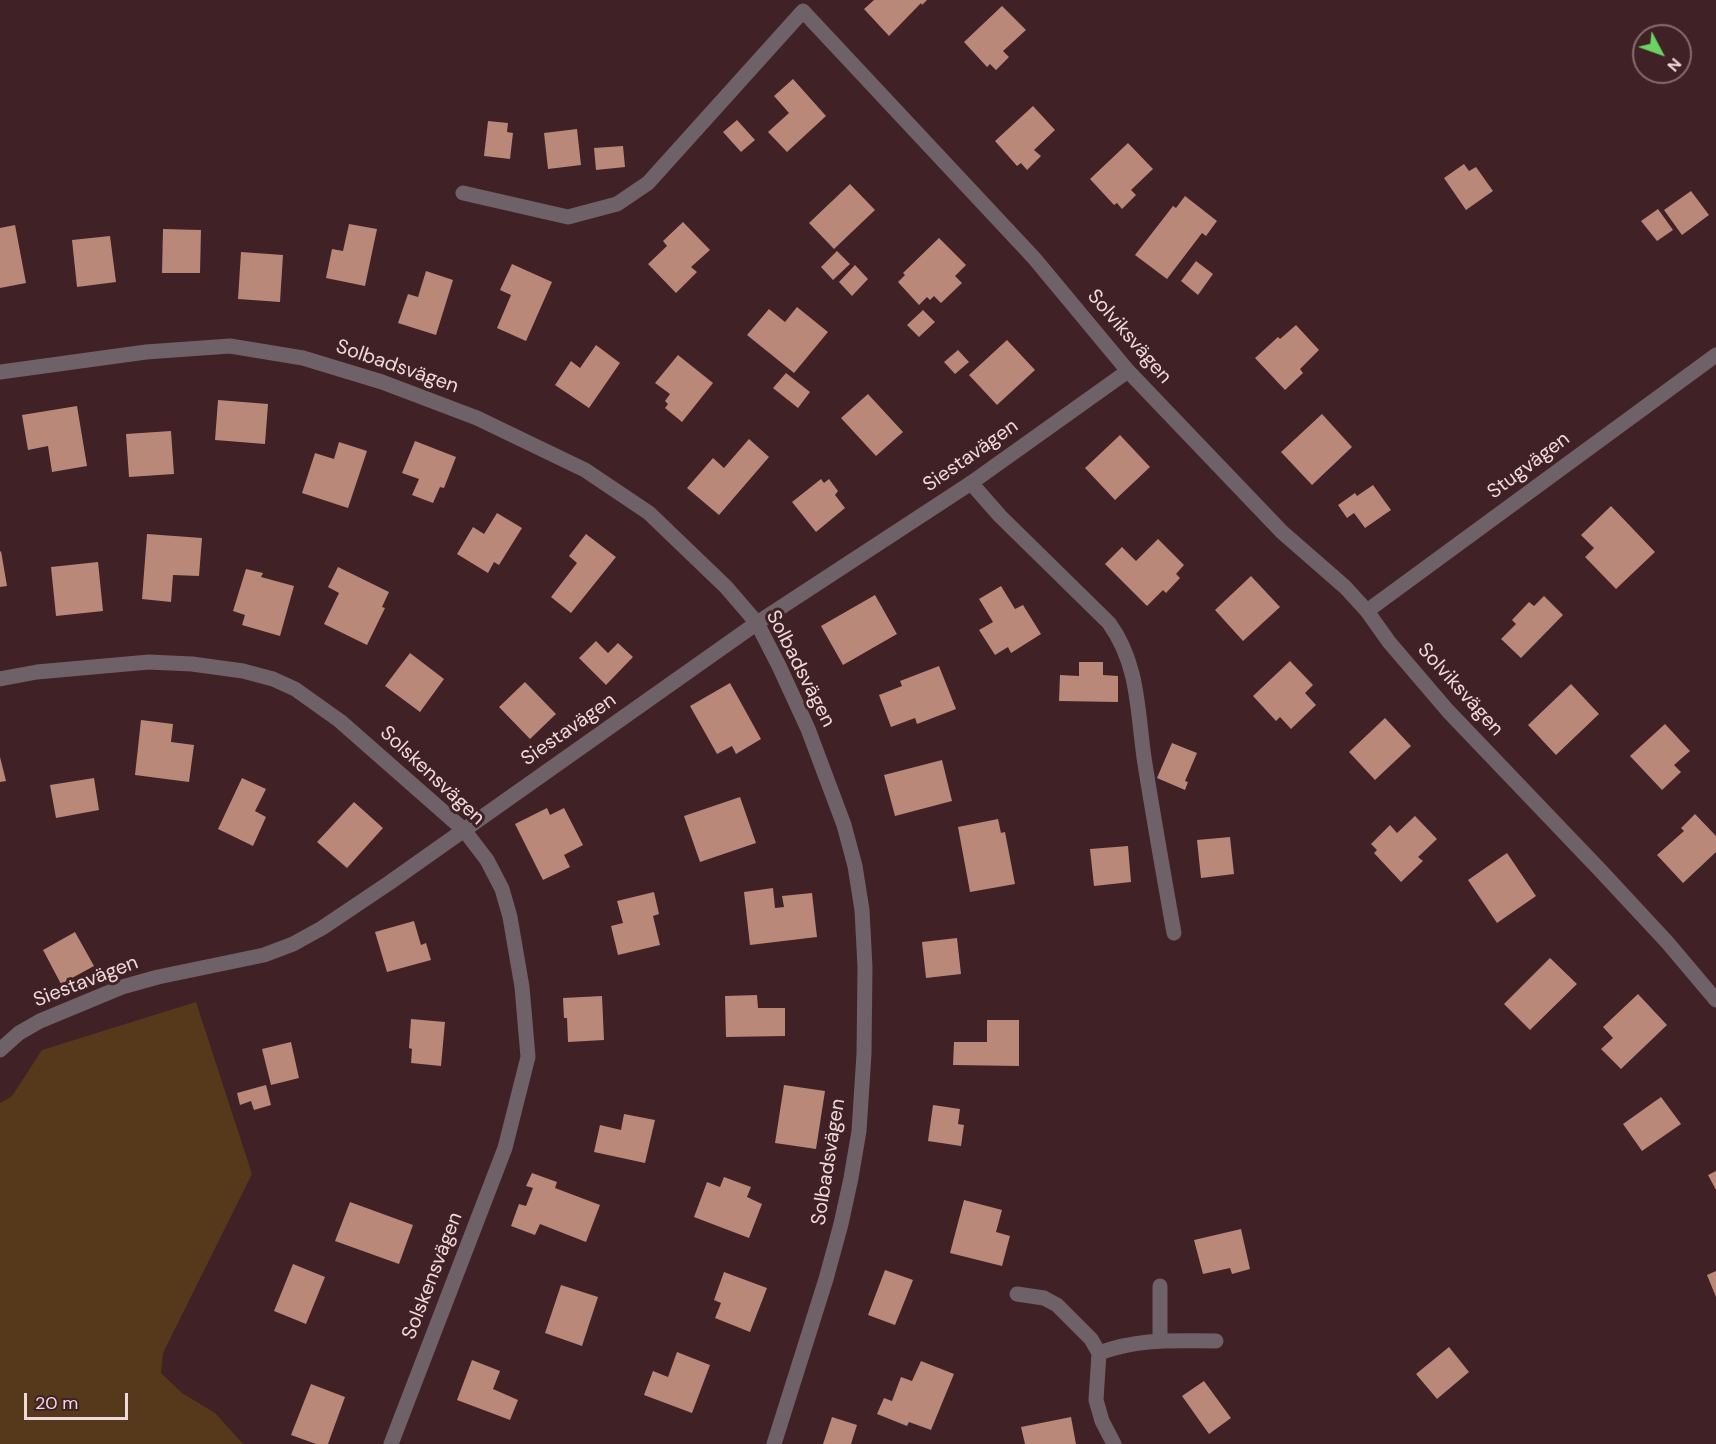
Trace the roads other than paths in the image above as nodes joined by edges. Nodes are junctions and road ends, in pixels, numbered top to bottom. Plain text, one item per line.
1 (463, 193) dead end
2 (1716, 355) edge
3 (1128, 371) junction
4 (0, 372) edge
5 (971, 483) junction
6 (1367, 611) junction
7 (757, 622) junction
8 (0, 679) edge
9 (464, 830) junction
10 (1174, 933) dead end
11 (1716, 1000) edge
12 (0, 1050) edge
13 (1160, 1286) dead end
14 (1017, 1294) dead end
15 (1160, 1341) junction
16 (1216, 1341) dead end
17 (1099, 1353) junction
18 (391, 1444) edge
19 (774, 1444) edge
20 (1114, 1444) edge

1 - 3 street, Solviksvägen
2 - 6 street, Stugvägen
3 - 5 street, Siestavägen
3 - 6 street, Solviksvägen
4 - 7 street, Solbadsvägen
5 - 7 street, Siestavägen
5 - 10 street
6 - 11 street, Solviksvägen
7 - 9 street, Siestavägen
7 - 19 street, Solbadsvägen
8 - 9 street, Solskensvägen
9 - 12 street, Siestavägen
9 - 18 street, Solskensvägen
13 - 15 street
14 - 17 street
15 - 16 street
15 - 17 street
17 - 20 street

